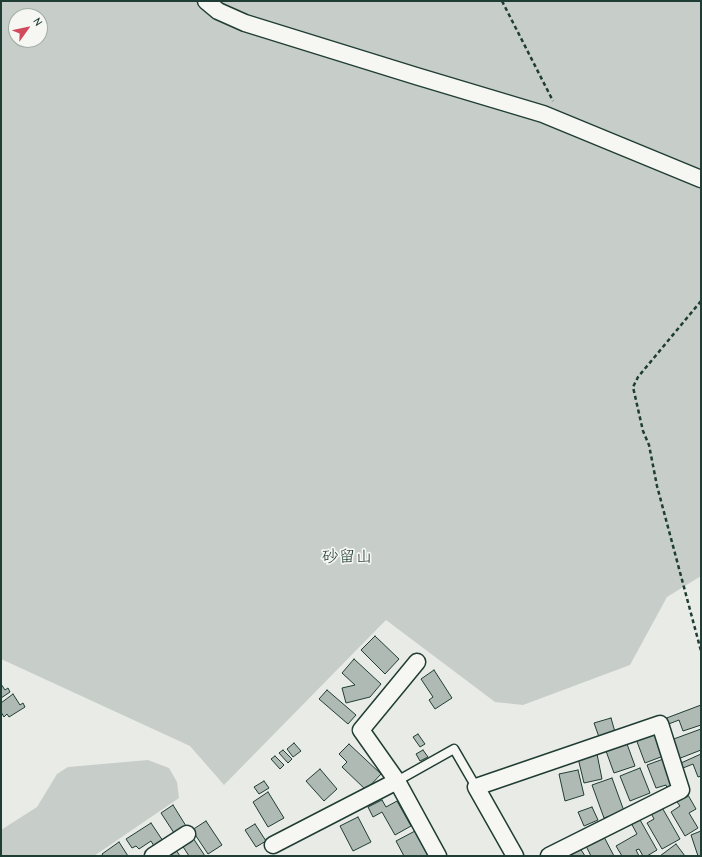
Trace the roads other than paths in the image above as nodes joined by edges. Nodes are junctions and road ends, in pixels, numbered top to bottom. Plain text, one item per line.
1 (206, 1) edge
2 (701, 179) edge
3 (417, 662) dead end
4 (397, 781) junction
5 (476, 787) junction
6 (187, 834) dead end
7 (273, 845) dead end
8 (153, 856) edge
9 (438, 856) edge
10 (515, 856) edge
11 (549, 856) edge

1 - 2 street
3 - 4 street
4 - 5 lane
4 - 7 street
4 - 9 street
5 - 10 street
5 - 11 street
6 - 8 street

